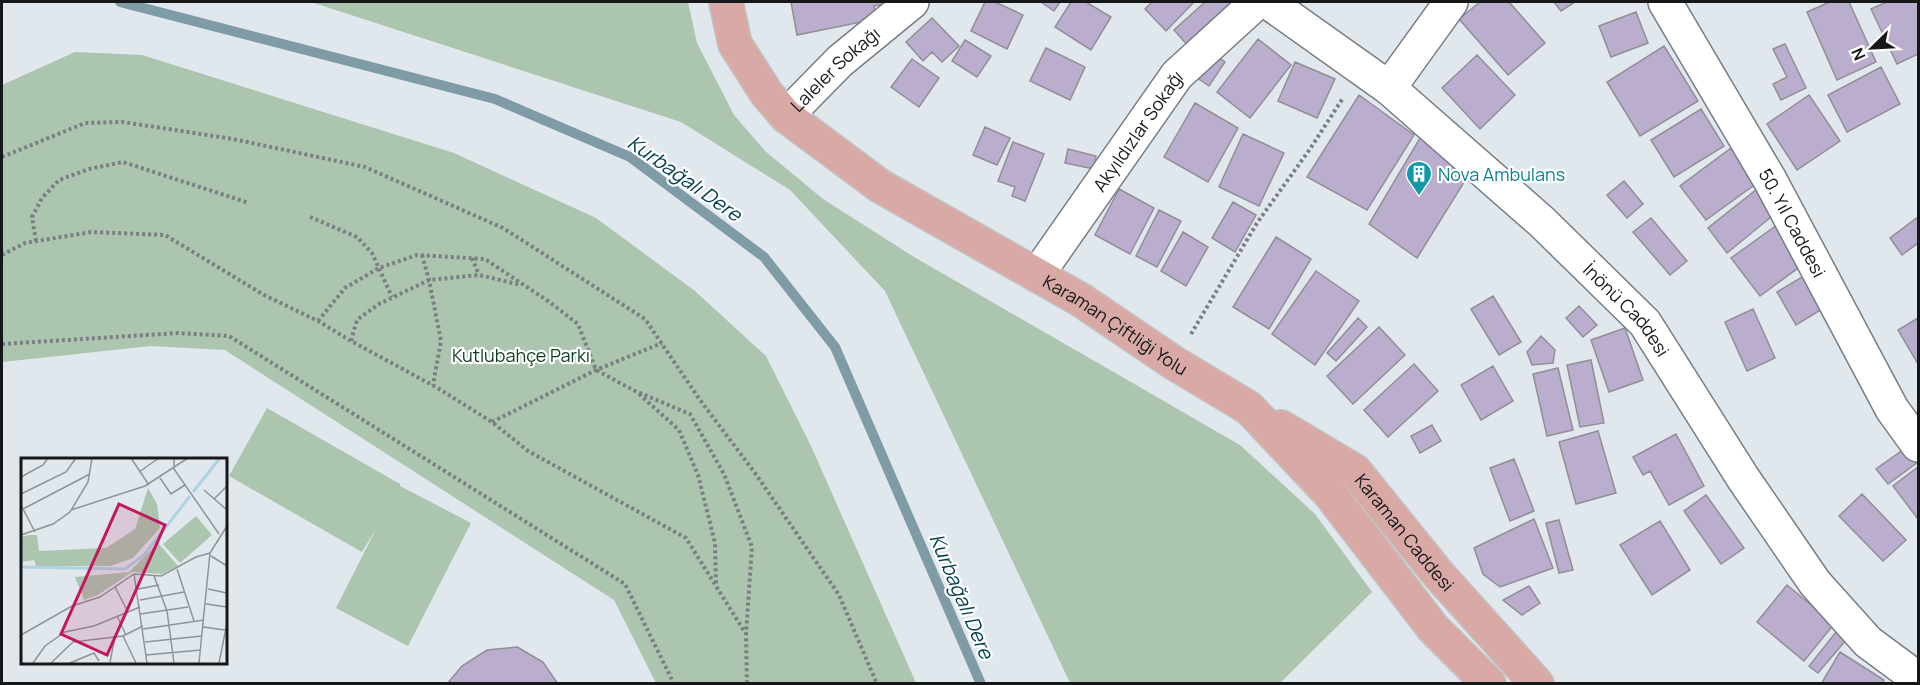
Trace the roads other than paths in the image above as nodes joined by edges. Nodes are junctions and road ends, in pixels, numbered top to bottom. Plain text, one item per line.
1 (726, 2) edge
2 (912, 2) edge
3 (1257, 2) edge
4 (1268, 2) edge
5 (1451, 2) edge
6 (1665, 2) edge
7 (1389, 88) junction
8 (786, 116) junction
9 (1037, 275) junction
10 (1249, 408) junction
11 (1918, 445) edge
12 (1918, 679) edge
13 (1489, 684) edge
14 (1537, 684) edge

1 - 8 main road, Karaman Çiftliği Yolu
2 - 8 street, Laleler Sokağı
3 - 9 street, Akyıldızlar Sokağı
4 - 7 street, İnönü Caddesi
5 - 7 street
6 - 11 street, 50. Yıl Caddesi
7 - 12 street, İnönü Caddesi
8 - 9 main road, Karaman Çiftliği Yolu
9 - 10 main road, Karaman Çiftliği Yolu
10 - 13 main road, Karaman Çiftliği Yolu
10 - 14 main road, Karaman Caddesi

